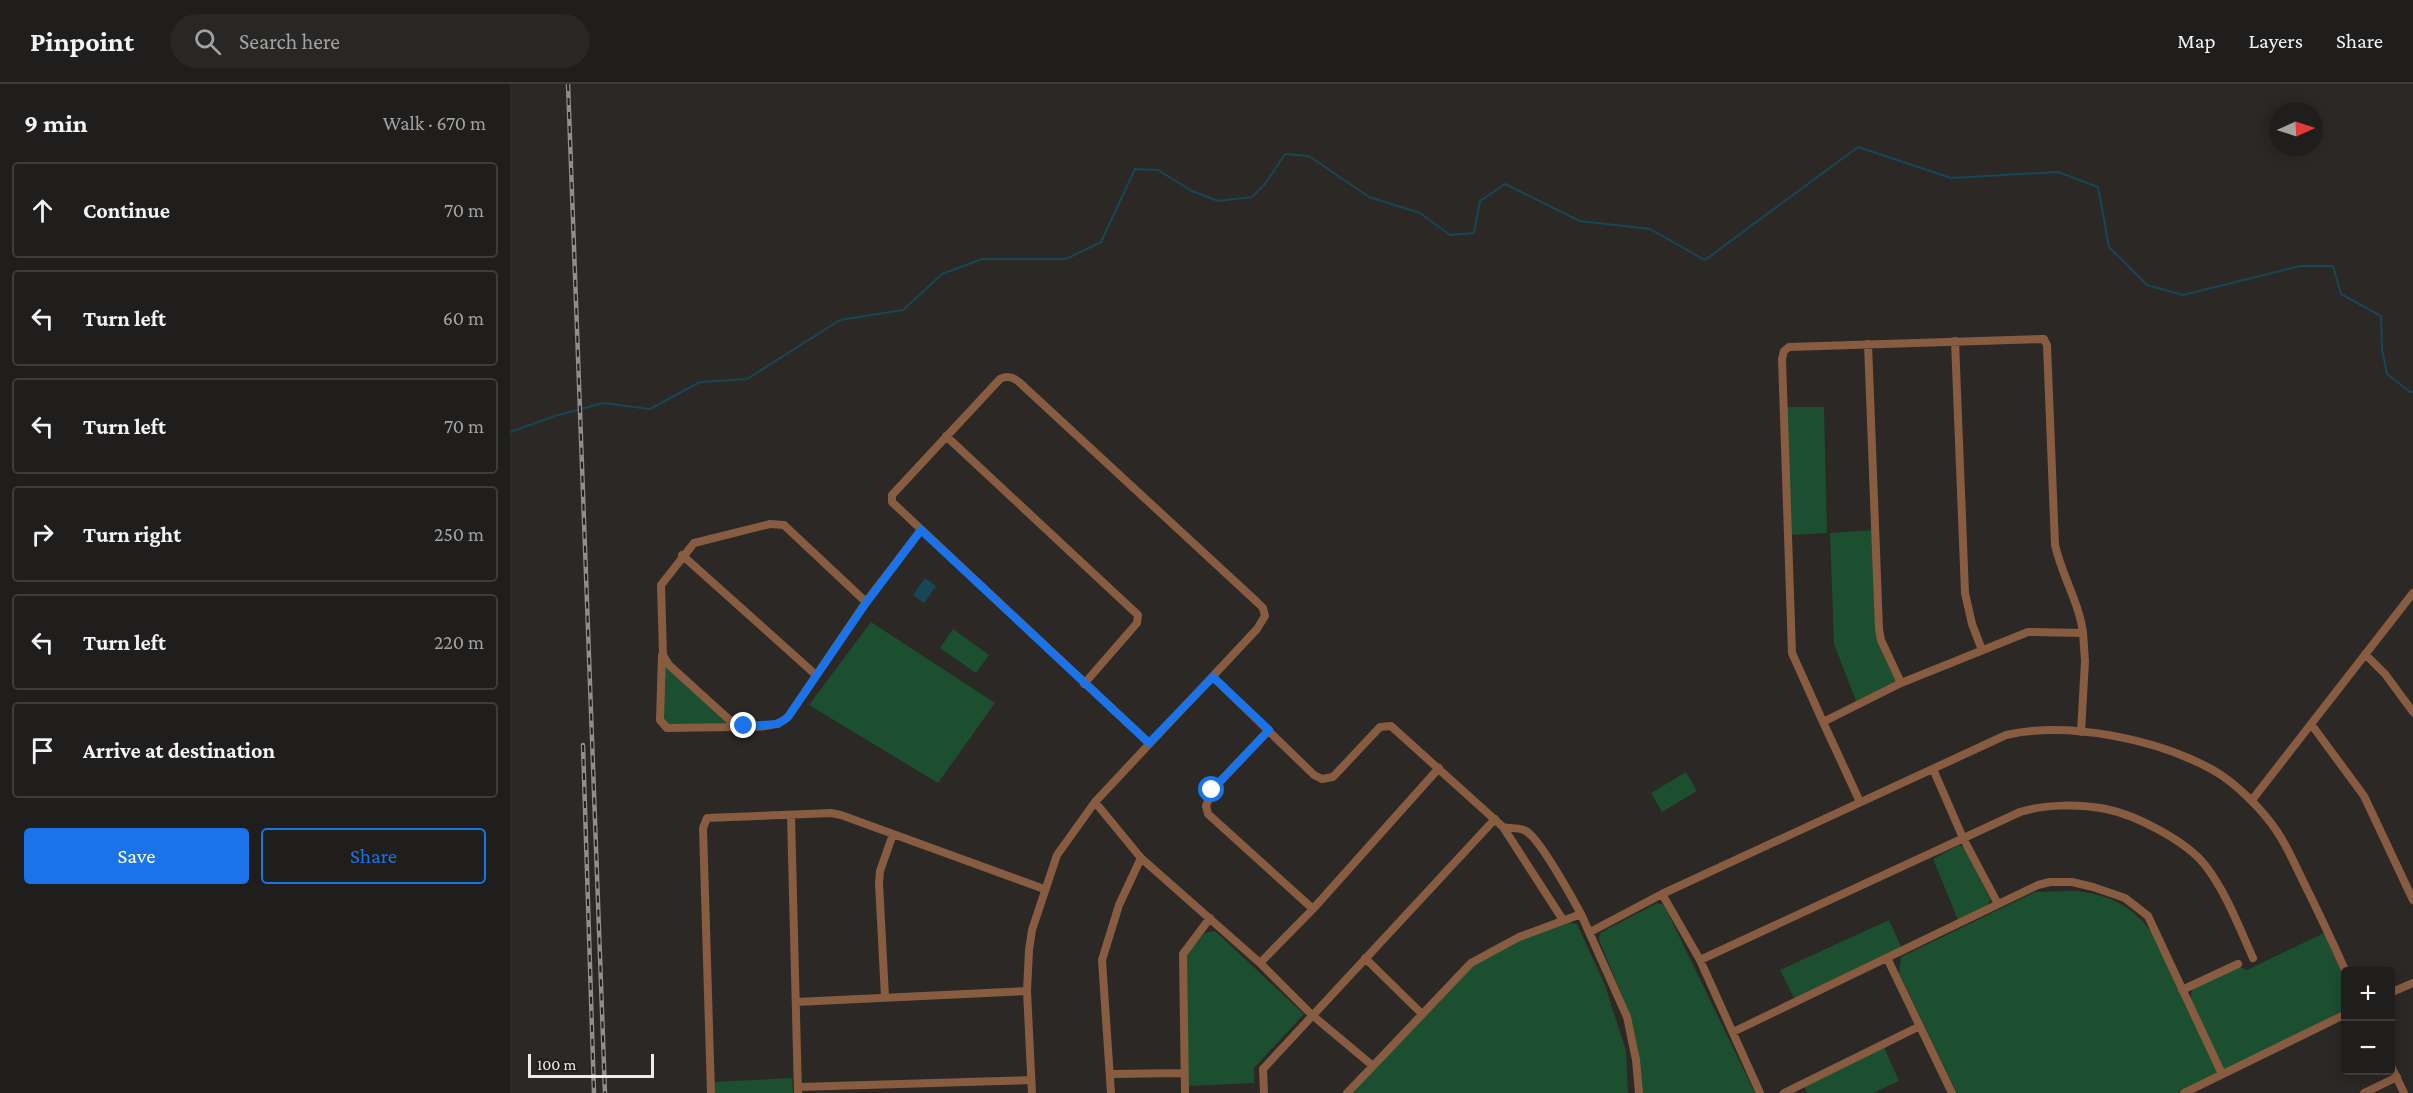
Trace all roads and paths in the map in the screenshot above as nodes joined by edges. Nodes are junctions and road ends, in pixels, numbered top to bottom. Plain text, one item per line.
1 (1955, 341) junction
2 (1868, 344) junction
3 (946, 436) junction
4 (921, 530) junction
5 (682, 555) junction
6 (2413, 593) edge
7 (866, 603) junction
8 (2083, 633) junction
9 (1982, 650) junction
10 (662, 652) junction
11 (2365, 654) junction
12 (816, 675) junction
13 (1213, 677) junction
14 (1084, 684) junction
15 (1901, 684) junction
16 (2413, 712) edge
17 (1824, 723) junction
18 (2311, 724) junction
19 (744, 726) junction
20 (1269, 730) junction
21 (2081, 732) junction
22 (1149, 743) junction
23 (1439, 768) junction
24 (1933, 769) junction
25 (2252, 800) junction
26 (1095, 802) junction
27 (1860, 802) junction
28 (791, 814) junction
29 (1495, 819) junction
30 (1503, 827) junction
31 (893, 834) junction
32 (1963, 838) junction
33 (1141, 858) junction
34 (2410, 885) edge
35 (1044, 889) junction
36 (1662, 894) junction
37 (2413, 900) edge
38 (1998, 904) junction
39 (1313, 909) junction
40 (1581, 914) junction
41 (1210, 918) junction
42 (1563, 920) junction
43 (1590, 932) junction
44 (1365, 958) junction
45 (1887, 958) junction
46 (2253, 958) dead end
47 (1700, 960) junction
48 (1260, 963) junction
49 (2238, 964) dead end
50 (2344, 967) edge
51 (2413, 983) edge
52 (2182, 990) junction
53 (1027, 991) junction
54 (2395, 991) edge
55 (885, 997) junction
56 (796, 1002) junction
57 (1422, 1014) junction
58 (1312, 1015) junction
59 (2341, 1016) edge
60 (1920, 1026) junction
61 (1733, 1032) junction
62 (1373, 1066) junction
63 (1184, 1073) junction
64 (2395, 1073) edge
65 (1111, 1074) junction
66 (2222, 1074) junction
67 (2397, 1077) junction
68 (1031, 1080) junction
69 (798, 1090) edge
70 (711, 1093) edge
71 (1032, 1093) edge
72 (1111, 1093) edge
73 (1185, 1093) edge
74 (1263, 1093) edge
75 (1347, 1093) edge
76 (1639, 1093) edge
77 (1760, 1093) edge
78 (1784, 1093) edge
79 (1951, 1093) edge
80 (2184, 1093) edge
81 (2364, 1093) edge
82 (2404, 1093) edge

1 - 2 street
1 - 8 street
1 - 9 street
2 - 15 street
2 - 17 street
3 - 4 street
3 - 13 street
3 - 14 street
4 - 7 street
4 - 14 street
5 - 7 street
5 - 10 street
5 - 12 street
6 - 11 street
7 - 12 street
8 - 9 street
8 - 21 street
9 - 15 street
10 - 19 street
10 - 19 street
11 - 16 street
11 - 18 street
12 - 19 street
13 - 20 street
13 - 22 street
14 - 22 street
15 - 17 street
17 - 27 street
18 - 25 street
18 - 34 street
20 - 23 street
20 - 39 street
21 - 24 street
21 - 25 street
22 - 26 street
23 - 29 street
23 - 39 street
24 - 27 street
24 - 32 street
25 - 50 street
26 - 33 street
26 - 35 street
27 - 36 street
28 - 31 street
28 - 56 street
28 - 70 street
29 - 30 street
29 - 44 street
30 - 40 street
30 - 42 street
31 - 35 street
31 - 55 street
32 - 38 street
32 - 46 street
32 - 47 street
33 - 41 street
33 - 65 street
34 - 37 street
35 - 53 street
36 - 43 street
36 - 47 street
38 - 45 street
38 - 52 street
39 - 48 street
40 - 42 street
40 - 43 street
41 - 48 street
41 - 63 street
42 - 57 street
43 - 76 street
44 - 57 street
44 - 58 street
45 - 60 street
45 - 61 street
47 - 61 street
48 - 58 street
49 - 52 street
51 - 54 street
52 - 66 street
53 - 55 street
53 - 68 street
55 - 56 street
56 - 69 street
57 - 62 street
58 - 62 street
58 - 74 street
59 - 66 street
60 - 78 street
60 - 79 street
61 - 77 street
62 - 75 street
63 - 65 street
63 - 73 street
64 - 67 street
65 - 72 street
66 - 80 street
67 - 81 street
67 - 82 street
68 - 69 street
68 - 71 street

